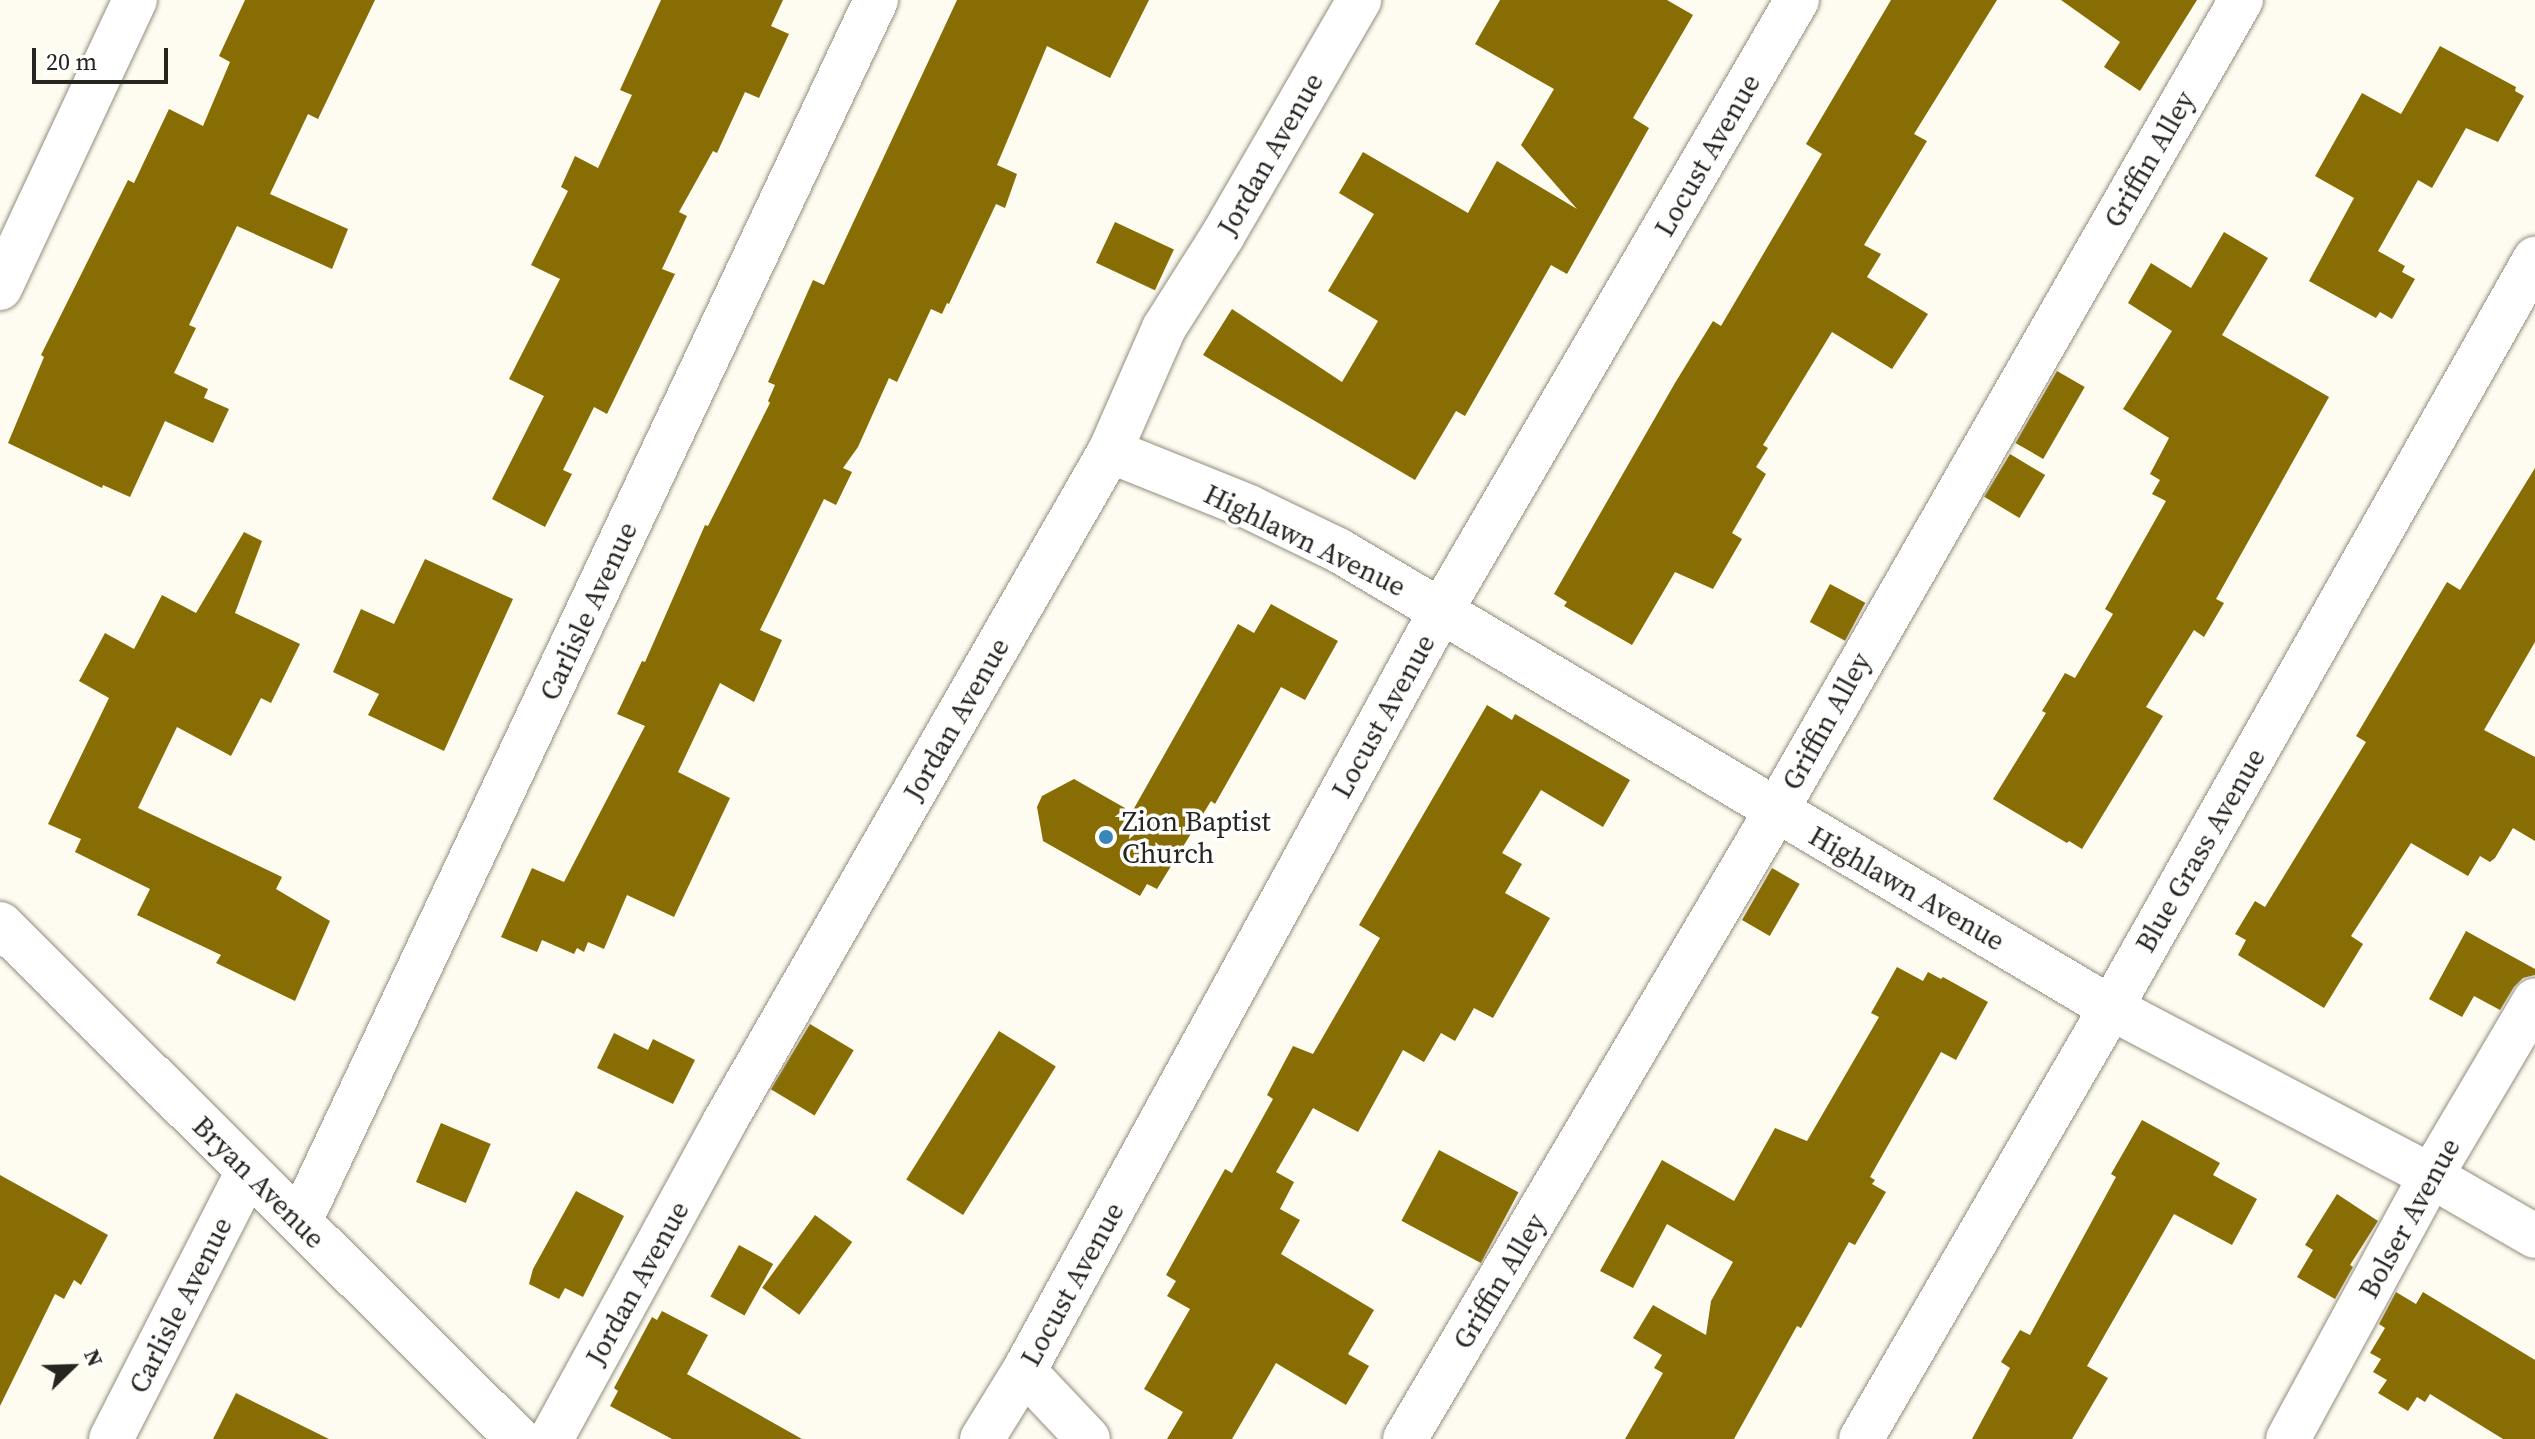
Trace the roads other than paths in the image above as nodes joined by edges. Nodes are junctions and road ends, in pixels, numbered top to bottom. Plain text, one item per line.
1 (135, 0) edge
2 (876, 0) edge
3 (1359, 0) edge
4 (1797, 0) edge
5 (2241, 0) edge
6 (2535, 259) edge
7 (0, 288) edge
8 (1110, 451) junction
9 (1442, 609) junction
10 (1776, 811) junction
11 (0, 924) edge
12 (2535, 1000) edge
13 (2111, 1008) junction
14 (248, 1171) junction
15 (2431, 1176) junction
16 (300, 1221) junction
17 (2535, 1236) edge
18 (1024, 1371) junction
19 (111, 1439) edge
20 (518, 1439) edge
21 (551, 1439) edge
22 (982, 1439) edge
23 (1088, 1439) edge
24 (1405, 1439) edge
25 (1861, 1439) edge
26 (2288, 1439) edge

1 - 7 street
2 - 16 street, Carlisle Avenue
3 - 8 street, Jordan Avenue
4 - 9 street, Locust Avenue
5 - 10 street, Griffin Alley
6 - 13 street, Blue Grass Avenue
8 - 9 street, Highlawn Avenue
8 - 21 street, Jordan Avenue
9 - 10 street, Highlawn Avenue
9 - 18 street, Locust Avenue
10 - 13 street, Highlawn Avenue
10 - 24 street, Griffin Alley
11 - 14 street, Bryan Avenue
12 - 15 street, Bolser Avenue
13 - 15 street, Highlawn Avenue
13 - 25 street, Blue Grass Avenue
14 - 16 street, Bryan Avenue
14 - 19 street, Carlisle Avenue
15 - 17 street, Highlawn Avenue
15 - 26 street, Bolser Avenue
16 - 20 street, Bryan Avenue
18 - 22 street, Locust Avenue
18 - 23 street

